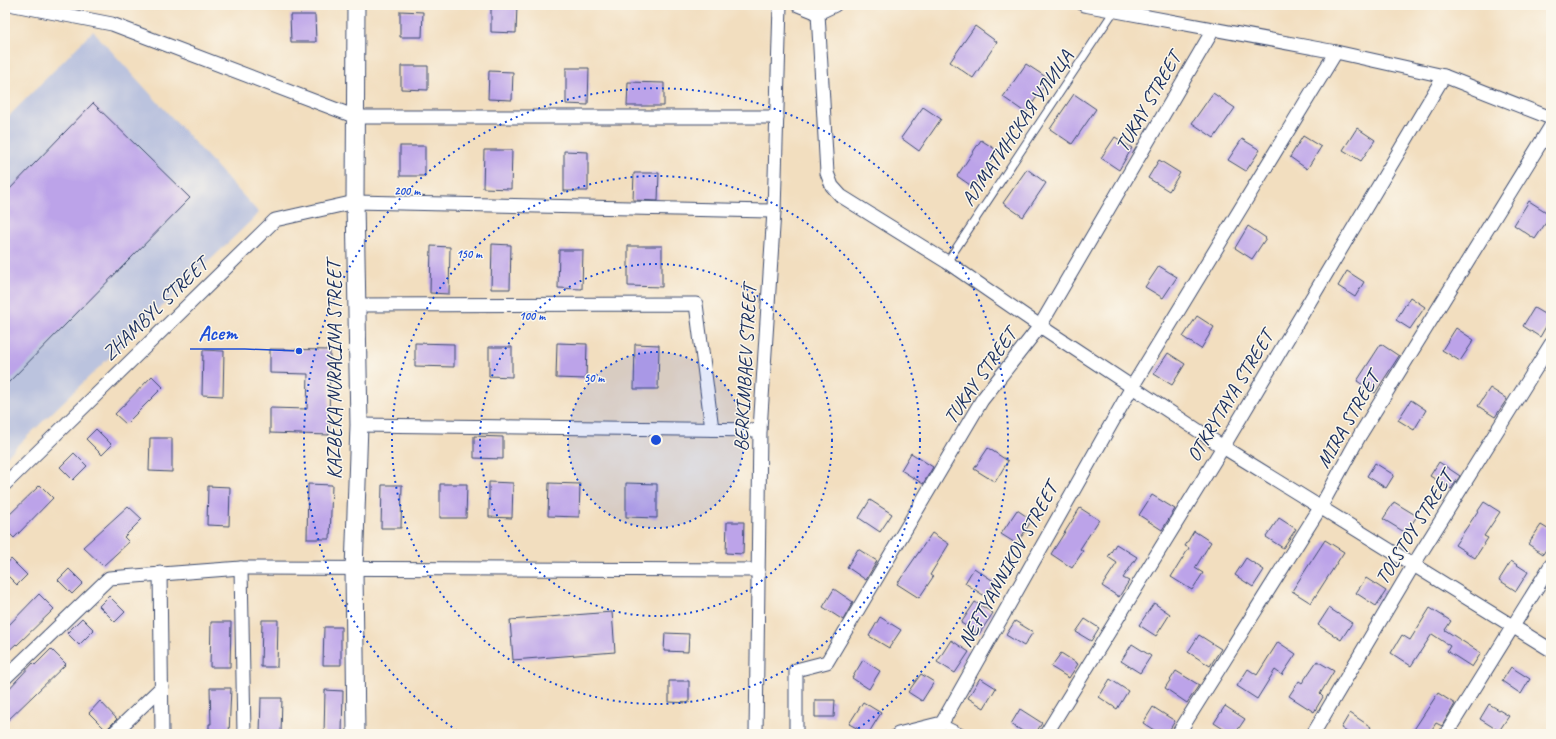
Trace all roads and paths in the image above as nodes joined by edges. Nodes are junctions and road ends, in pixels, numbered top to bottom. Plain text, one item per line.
1 (14, 5) edge
2 (356, 5) edge
3 (780, 5) edge
4 (798, 5) edge
5 (835, 5) edge
6 (1084, 5) edge
7 (1114, 11) junction
8 (818, 13) junction
9 (1213, 30) junction
10 (1336, 52) junction
11 (1444, 76) junction
12 (356, 117) junction
13 (777, 117) junction
14 (1551, 118) edge
15 (1551, 126) edge
16 (354, 202) junction
17 (774, 211) junction
18 (947, 262) junction
19 (357, 305) junction
20 (1040, 326) junction
21 (1551, 344) edge
22 (1132, 387) junction
23 (359, 425) junction
24 (712, 429) junction
25 (760, 430) junction
26 (1223, 447) junction
27 (5, 484) edge
28 (1320, 508) junction
29 (1414, 564) junction
30 (1551, 565) edge
31 (241, 568) junction
32 (354, 570) junction
33 (758, 570) junction
34 (160, 574) junction
35 (1513, 626) junction
36 (1551, 650) edge
37 (5, 678) edge
38 (162, 686) junction
39 (942, 723) junction
40 (112, 734) edge
41 (162, 734) edge
42 (244, 734) edge
43 (356, 734) edge
44 (756, 734) edge
45 (796, 734) edge
46 (898, 734) edge
47 (964, 734) edge
48 (1046, 734) edge
49 (1178, 734) edge
50 (1313, 734) edge
51 (1446, 734) edge

1 - 12 street
2 - 12 street, KAZBEKA NURALINA STREET
3 - 13 street, BERKIMBAEV STREET
4 - 8 street
5 - 8 street
6 - 7 street
7 - 9 street
7 - 18 lane, АЛМАТИНСКАЯ УЛИЦА
8 - 18 street
9 - 10 street
9 - 20 street, TUKAY STREET
10 - 11 street
10 - 22 street, NEFTYANNIKOV STREET
11 - 14 street
11 - 26 street, OTKRYTAYA STREET
12 - 13 street
12 - 16 street, KAZBEKA NURALINA STREET
13 - 17 street, BERKIMBAEV STREET
15 - 28 street, MIRA STREET
16 - 17 street, ZHAMBYL STREET
16 - 19 street, KAZBEKA NURALINA STREET
16 - 27 street, ZHAMBYL STREET
17 - 25 street, BERKIMBAEV STREET
18 - 20 street
19 - 23 street, KAZBEKA NURALINA STREET
19 - 24 street
20 - 22 street
20 - 45 street, TUKAY STREET
21 - 29 street, TOLSTOY STREET
22 - 26 street
22 - 39 street, NEFTYANNIKOV STREET
23 - 24 street
23 - 32 street, KAZBEKA NURALINA STREET
24 - 25 street
25 - 33 street, BERKIMBAEV STREET
26 - 28 street
26 - 48 street, OTKRYTAYA STREET
28 - 29 street
28 - 49 street, MIRA STREET
29 - 35 street
29 - 50 street, TOLSTOY STREET
30 - 35 street
31 - 32 street
31 - 34 street
31 - 42 street
32 - 33 street
32 - 43 street, KAZBEKA NURALINA STREET
33 - 44 street, BERKIMBAEV STREET
34 - 37 street
34 - 38 street
35 - 36 street
35 - 51 street
38 - 40 street
38 - 41 street
39 - 46 street
39 - 47 lane

